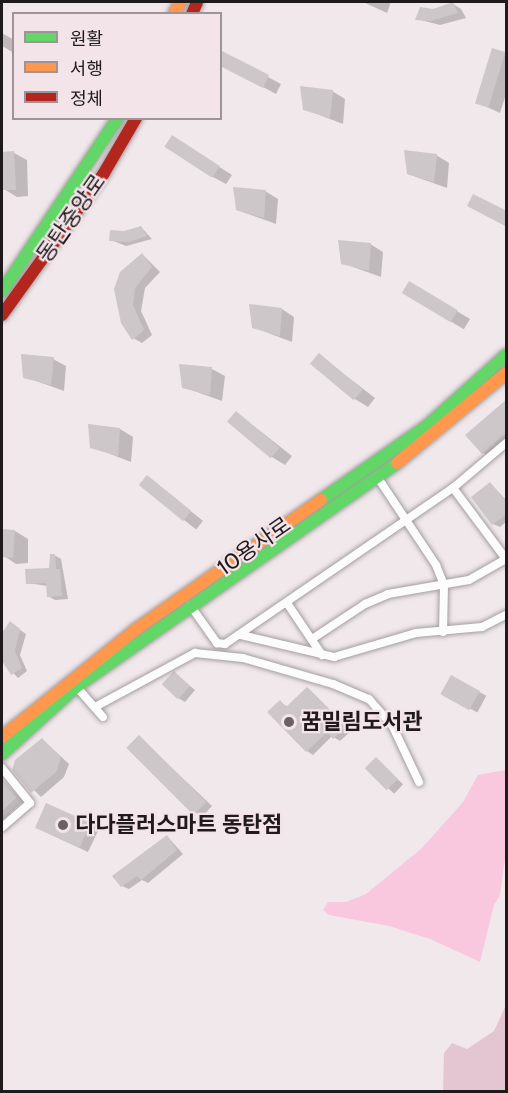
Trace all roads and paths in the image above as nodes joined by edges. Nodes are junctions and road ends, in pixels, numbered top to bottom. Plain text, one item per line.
1 (117, 120) edge
2 (135, 120) edge
3 (2, 291) edge
4 (2, 315) edge
5 (507, 355) edge
6 (507, 373) edge
7 (507, 443) edge
8 (378, 478) junction
9 (453, 488) junction
10 (407, 520) junction
11 (444, 585) junction
12 (287, 603) junction
13 (190, 605) junction
14 (507, 615) edge
15 (443, 632) junction
16 (241, 635) junction
17 (312, 639) junction
18 (322, 655) junction
19 (73, 683) junction
20 (95, 707) junction
21 (103, 717) dead end
22 (2, 737) edge
23 (2, 754) edge
24 (2, 768) edge
25 (419, 782) dead end
26 (2, 827) edge

1 - 3 street, 동탄중앙로
2 - 4 street, 동탄중앙로
5 - 19 street, 10용사로
6 - 8 street, 10용사로
7 - 9 street
8 - 10 street
8 - 13 street, 10용사로
9 - 10 street
9 - 11 street
10 - 11 street
10 - 12 street
11 - 15 street
11 - 17 street
12 - 16 street
12 - 17 street
13 - 16 street
13 - 19 street, 10용사로
14 - 15 street
15 - 18 street
16 - 18 street
17 - 18 street
19 - 20 street
19 - 22 street, 10용사로
19 - 23 street, 10용사로
20 - 21 street
20 - 25 street
24 - 26 street

